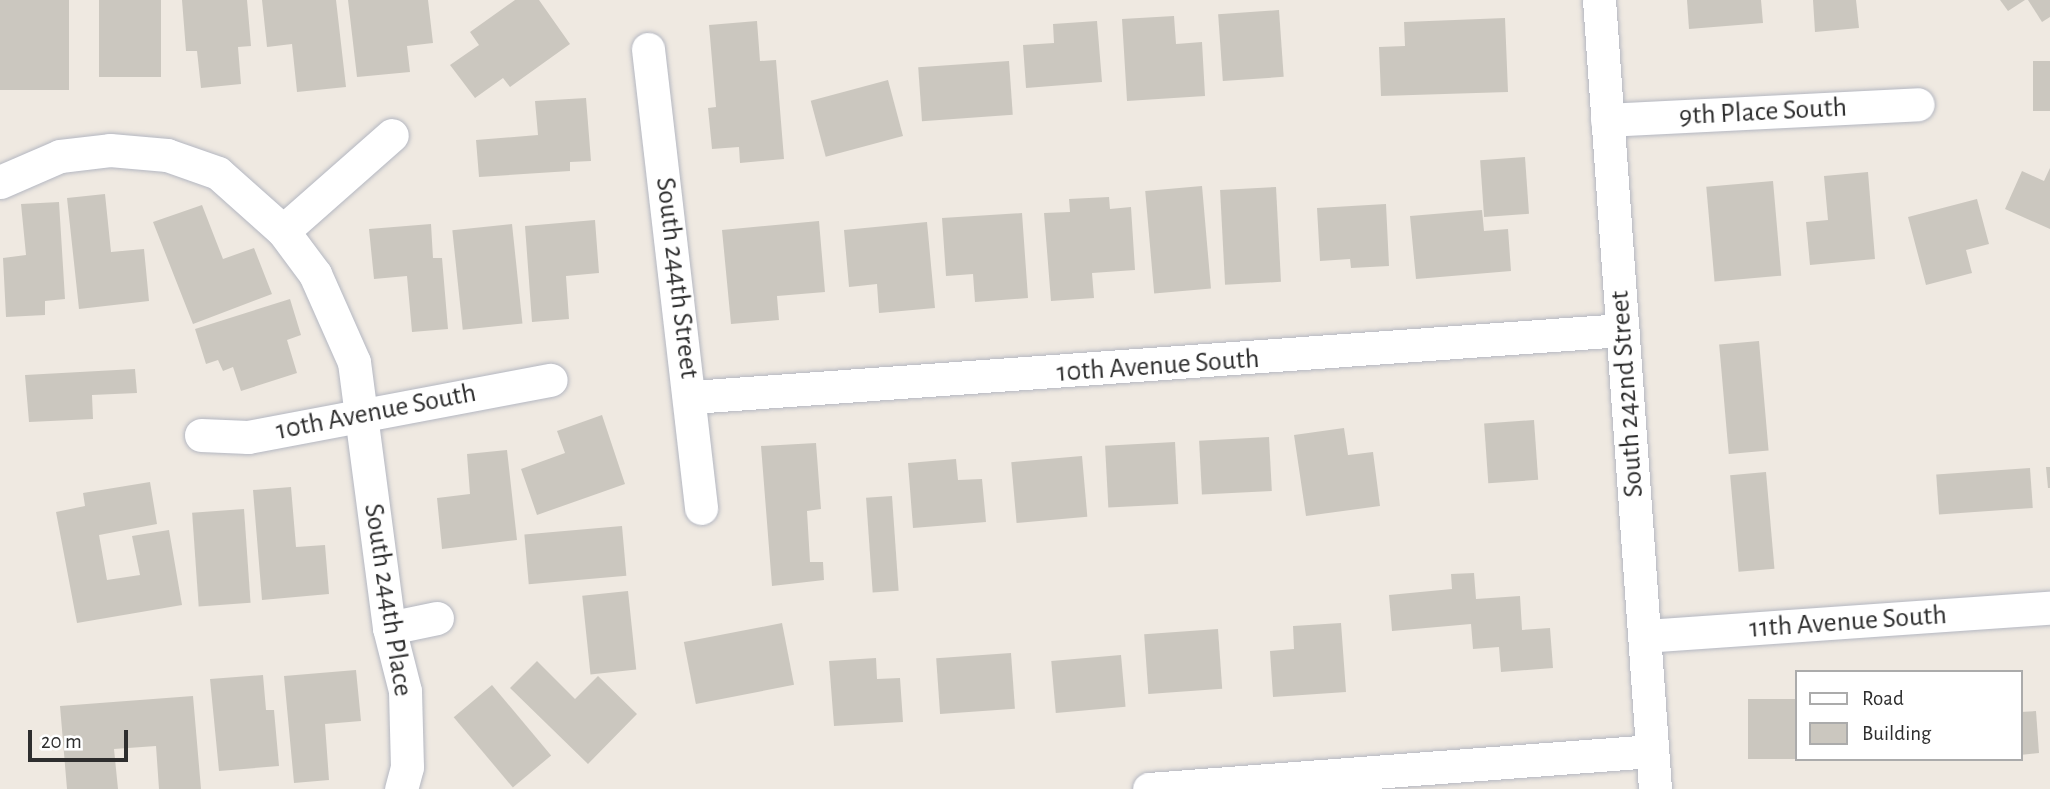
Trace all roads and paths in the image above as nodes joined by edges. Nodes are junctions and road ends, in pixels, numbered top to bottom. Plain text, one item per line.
1 (1599, 0) edge
2 (648, 49) dead end
3 (1918, 104) dead end
4 (1607, 120) junction
5 (392, 135) dead end
6 (0, 183) edge
7 (283, 231) junction
8 (1623, 330) junction
9 (551, 380) dead end
10 (692, 397) junction
11 (362, 412) junction
12 (201, 435) dead end
13 (701, 508) dead end
14 (2050, 608) edge
15 (437, 618) dead end
16 (389, 628) junction
17 (1645, 636) junction
18 (1652, 751) junction
19 (1285, 784) edge
20 (401, 789) edge
21 (1149, 789) edge
22 (1655, 789) edge

1 - 4 street, South 242nd Street
2 - 10 street, South 244th Street
3 - 4 street, 9th Place South
4 - 8 street, South 242nd Street
5 - 7 street
6 - 7 street
7 - 11 street
8 - 10 street, 10th Avenue South
8 - 17 street, South 242nd Street
9 - 11 street, 10th Avenue South
10 - 13 street, South 244th Street
11 - 12 street, 10th Avenue South
11 - 16 street, South 244th Place
14 - 17 street, 11th Avenue South
15 - 16 street
16 - 20 street, South 244th Place
17 - 18 street, South 242nd Street
18 - 19 street
18 - 22 street, South 242nd Street
19 - 21 street

